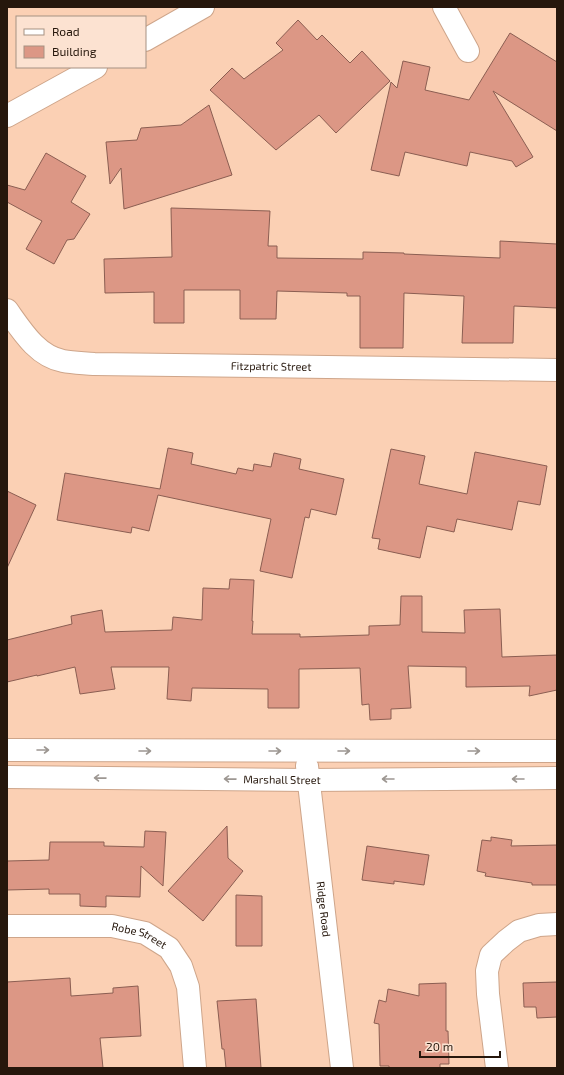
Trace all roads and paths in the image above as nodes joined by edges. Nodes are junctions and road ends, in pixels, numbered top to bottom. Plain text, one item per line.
1 (204, 7) edge
2 (444, 7) edge
3 (146, 39) edge
4 (468, 51) dead end
5 (94, 68) edge
6 (7, 116) edge
7 (7, 310) edge
8 (557, 370) edge
9 (7, 750) edge
10 (305, 751) junction
11 (557, 751) edge
12 (7, 777) edge
13 (557, 778) edge
14 (309, 780) junction
15 (557, 924) edge
16 (7, 926) edge
17 (195, 1068) edge
18 (342, 1068) edge
19 (497, 1068) edge

1 - 3 street
2 - 4 street
5 - 6 street
7 - 8 street, Fitzpatric Street
9 -> 10 street
10 -> 11 street
10 - 14 street, Ridge Road
14 -> 12 street, Marshall Street
13 -> 14 street, Marshall Street
14 - 18 street, Ridge Road
15 - 19 street
16 - 17 street, Robe Street

